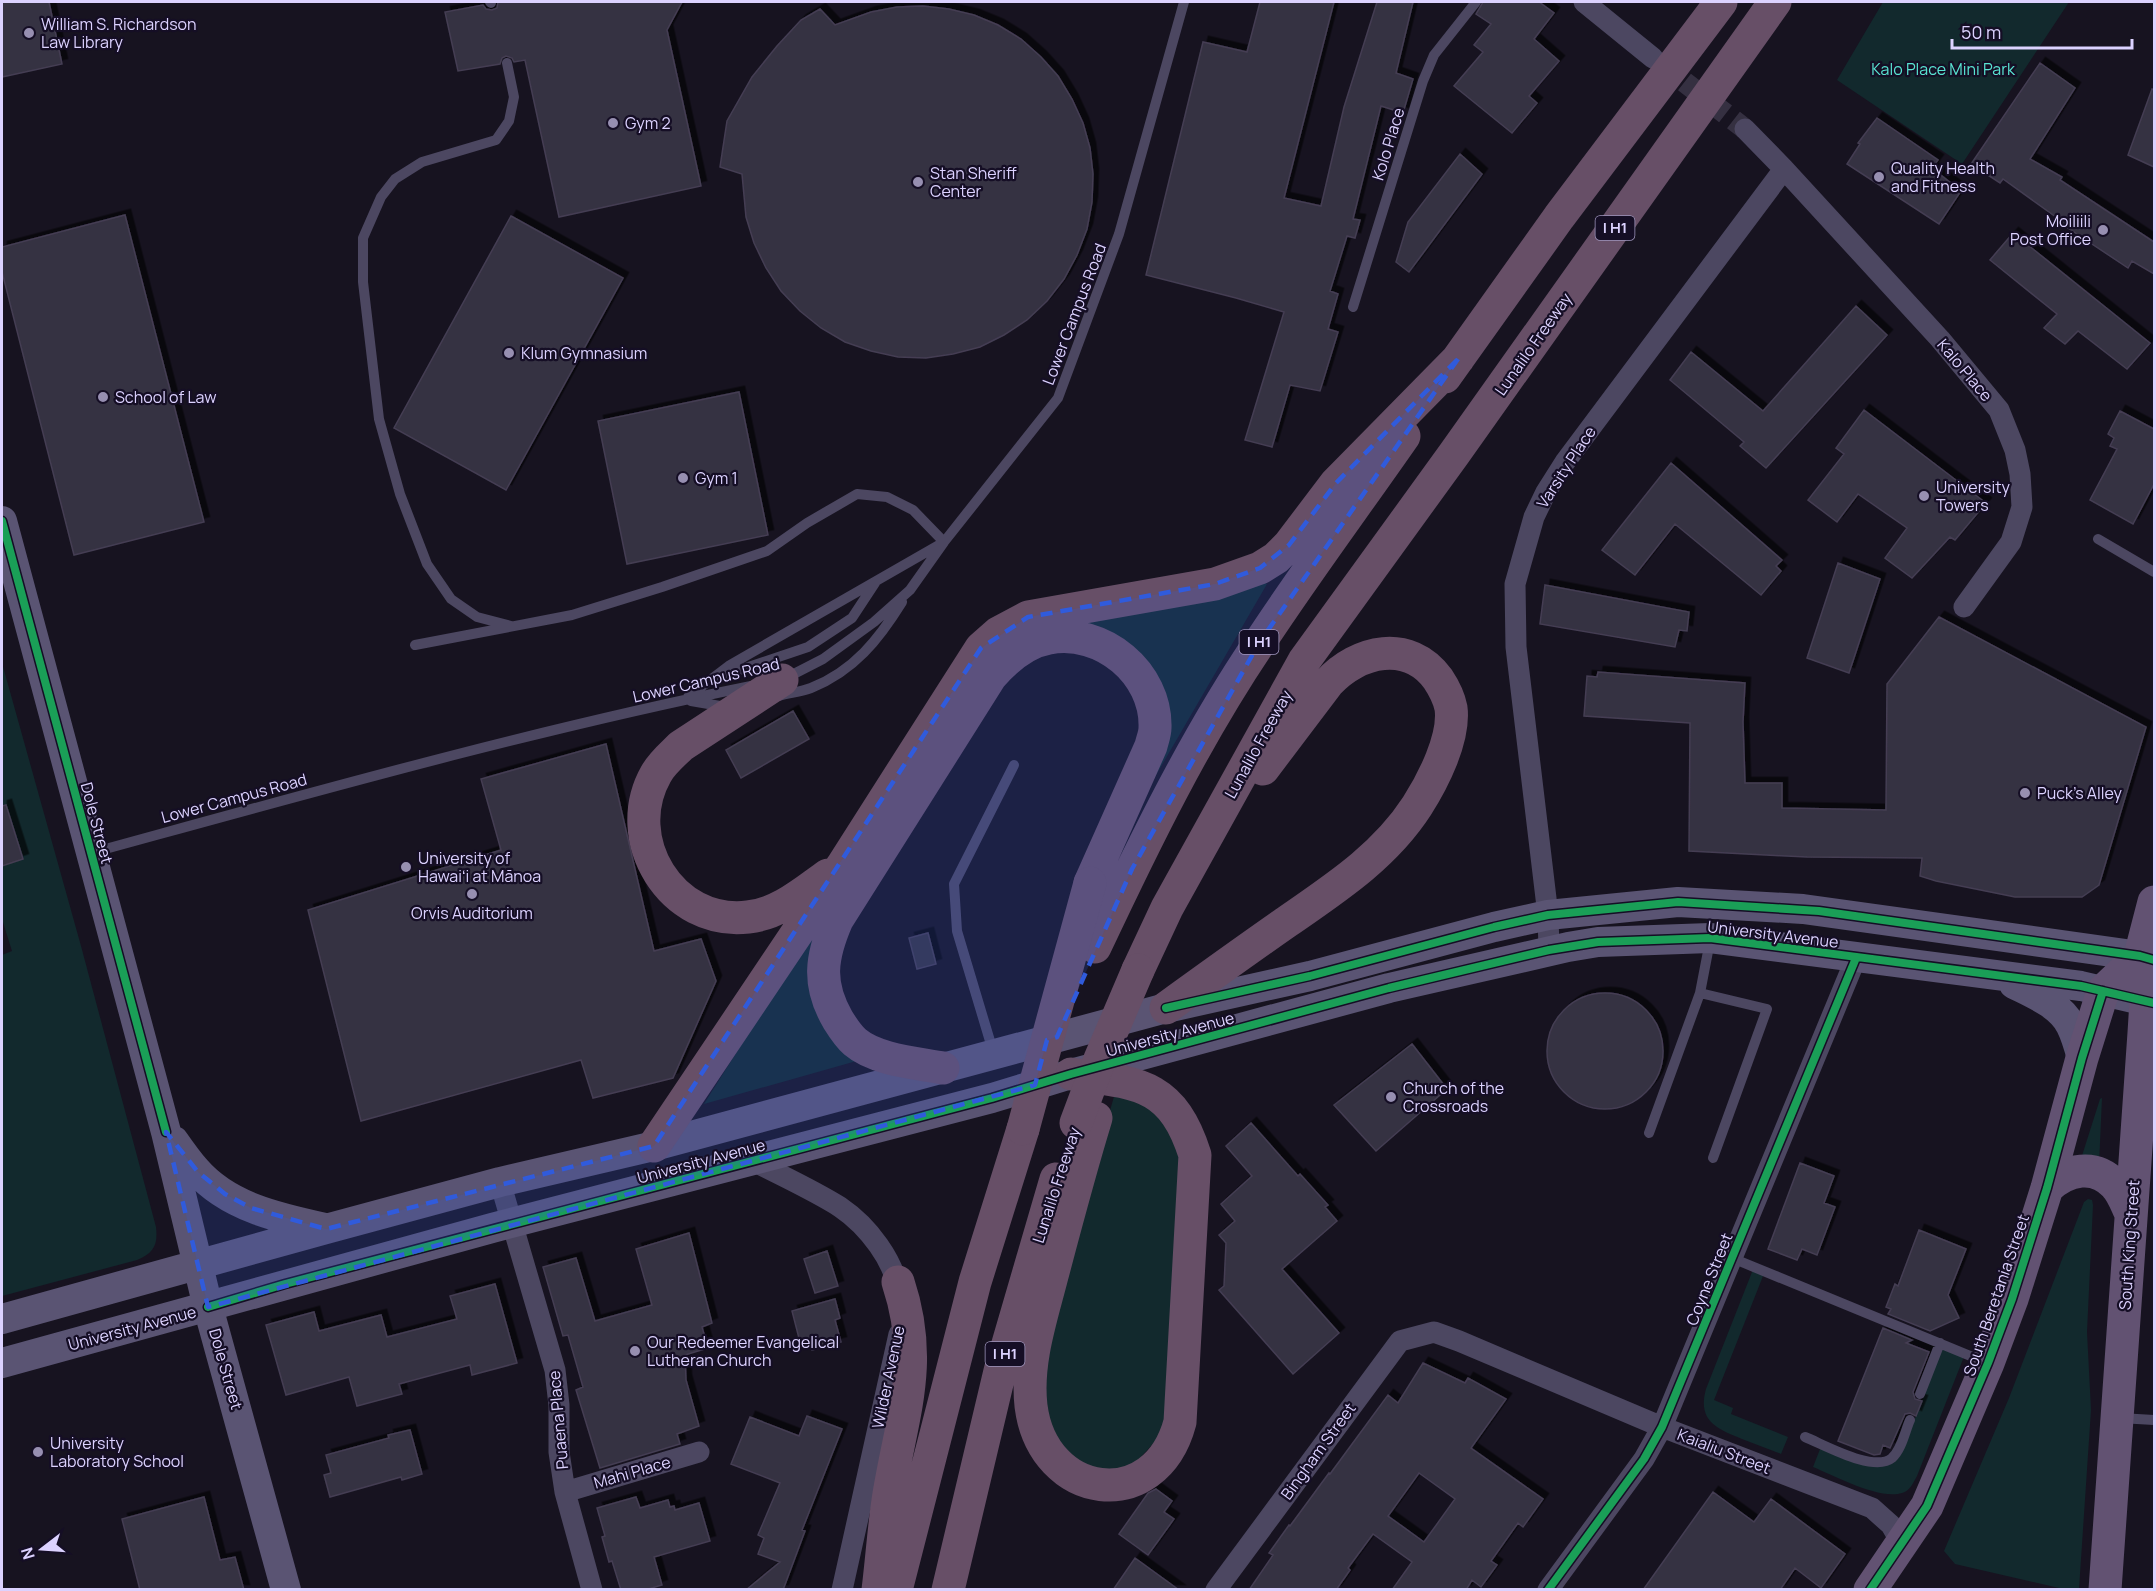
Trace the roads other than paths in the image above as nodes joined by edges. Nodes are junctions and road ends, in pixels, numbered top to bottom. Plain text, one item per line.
1 (1184, 2) edge
2 (1476, 2) edge
3 (1584, 2) edge
4 (1721, 2) edge
5 (1775, 2) edge
6 (1653, 58) tunnel mouth
7 (507, 63) dead end
8 (1744, 129) tunnel mouth
9 (1784, 169) junction
10 (1353, 307) dead end
11 (1458, 359) junction
12 (2, 521) edge
13 (2098, 539) dead end
14 (944, 542) junction
15 (2154, 572) edge
16 (876, 580) junction
17 (910, 590) junction
18 (1964, 607) dead end
19 (514, 627) junction
20 (415, 645) dead end
21 (710, 680) junction
22 (782, 680) junction
23 (685, 700) junction
24 (744, 704) junction
25 (1014, 765) dead end
26 (91, 853) junction
27 (842, 866) junction
28 (2154, 902) edge
29 (1167, 908) junction
30 (1548, 915) junction
31 (1861, 916) junction
32 (1710, 938) junction
33 (1549, 950) junction
34 (1856, 958) junction
35 (2147, 958) edge
36 (1998, 977) junction
37 (2103, 991) junction
38 (1700, 993) junction
39 (2150, 1002) edge
40 (1166, 1008) junction
41 (993, 1054) junction
42 (2082, 1058) junction
43 (1090, 1065) junction
44 (943, 1068) junction
45 (1086, 1120) junction
46 (1023, 1129) junction
47 (166, 1132) junction
48 (1648, 1133) dead end
49 (654, 1146) junction
50 (1713, 1158) dead end
51 (753, 1161) junction
52 (500, 1182) junction
53 (2047, 1188) junction
54 (2131, 1214) junction
55 (510, 1223) junction
56 (326, 1228) junction
57 (1732, 1258) junction
58 (199, 1265) junction
59 (898, 1282) junction
60 (208, 1307) junction
61 (2, 1319) edge
62 (1434, 1332) joint
63 (1940, 1343) junction
64 (2, 1363) edge
65 (1988, 1364) junction
66 (1920, 1394) dead end
67 (2117, 1418) junction
68 (1910, 1420) dead end
69 (2154, 1420) edge
70 (1662, 1427) junction
71 (1805, 1437) dead end
72 (699, 1452) dead end
73 (565, 1492) junction
74 (1902, 1544) junction
75 (286, 1590) edge
76 (591, 1590) edge
77 (842, 1590) edge
78 (878, 1590) edge
79 (896, 1590) edge
80 (948, 1590) edge
81 (1216, 1590) edge
82 (1548, 1590) edge
83 (1870, 1590) edge
84 (2105, 1590) edge

1 - 14 lane, Lower Campus Road
2 - 10 lane, Kolo Place
3 - 6 street
4 - 11 highway, I H1
5 - 29 highway, Lunalilo Freeway / I H1
7 - 19 lane
8 - 9 street
9 - 18 street, Kalo Place
9 - 30 street, Varsity Place
11 - 27 highway
11 - 46 highway, I H1, bridge
12 - 26 main road, Dole Street
13 - 15 lane
14 - 16 lane
14 - 17 lane, Lower Campus Road
14 - 19 lane
16 - 21 lane
16 - 21 lane
17 - 22 lane, Lower Campus Road
17 - 24 lane
19 - 20 lane
21 - 23 lane
22 - 23 lane, Lower Campus Road
22 - 24 highway
23 - 24 lane
23 - 26 lane, Lower Campus Road
24 - 27 highway
25 - 41 lane
26 - 47 main road, Dole Street
27 - 49 highway
28 - 35 main road, South King Street
29 - 40 highway
29 - 43 highway, Lunalilo Freeway / I H1, bridge
30 - 31 main road, University Avenue
30 - 33 street, Varsity Place
30 - 40 main road, University Avenue
31 - 34 main road
31 - 35 main road, University Avenue
32 - 33 main road, University Avenue
32 - 34 main road, University Avenue
32 - 38 lane
33 - 43 main road, University Avenue
34 - 36 main road, University Avenue
34 - 57 street, Coyne Street
35 - 37 main road, South Beretania Street
35 - 39 main road, South King Street
36 - 37 main road, University Avenue
36 - 42 main road
37 - 39 main road, University Avenue
37 - 42 main road, South Beretania Street
38 - 48 lane
38 - 50 lane
39 - 54 main road, South King Street
40 - 41 main road, University Avenue
41 - 44 main road, University Avenue
42 - 53 main road, South Beretania Street
43 - 45 highway, Lunalilo Freeway / I H1, bridge
43 - 45 highway
43 - 51 main road, University Avenue
44 - 46 highway, bridge
44 - 49 main road, University Avenue
45 - 80 highway, Lunalilo Freeway / I H1
46 - 79 highway, I H1
47 - 56 main road
47 - 58 main road, Dole Street
49 - 52 main road, University Avenue
51 - 55 main road, University Avenue
51 - 59 street, Wilder Avenue
52 - 55 street, Puaena Place
52 - 56 main road, University Avenue
53 - 54 main road
53 - 65 main road, South Beretania Street
54 - 67 main road, South King Street
55 - 60 main road, University Avenue
55 - 73 street, Puaena Place
56 - 58 main road, University Avenue
57 - 63 lane
57 - 70 street, Coyne Street
58 - 60 main road, Dole Street
58 - 61 main road, University Avenue
59 - 77 street, Wilder Avenue
59 - 78 highway
60 - 64 main road, University Avenue
60 - 75 main road, Dole Street
62 - 70 street, Kaialiu Street
62 - 81 street, Bingham Street
63 - 65 lane
63 - 66 lane
65 - 74 main road, South Beretania Street
67 - 69 lane
67 - 84 main road, South King Street
68 - 71 lane
70 - 74 street, Kaialiu Street
70 - 82 street, Coyne Street
72 - 73 street, Mahi Place
73 - 76 street, Puaena Place
74 - 83 main road, South Beretania Street

